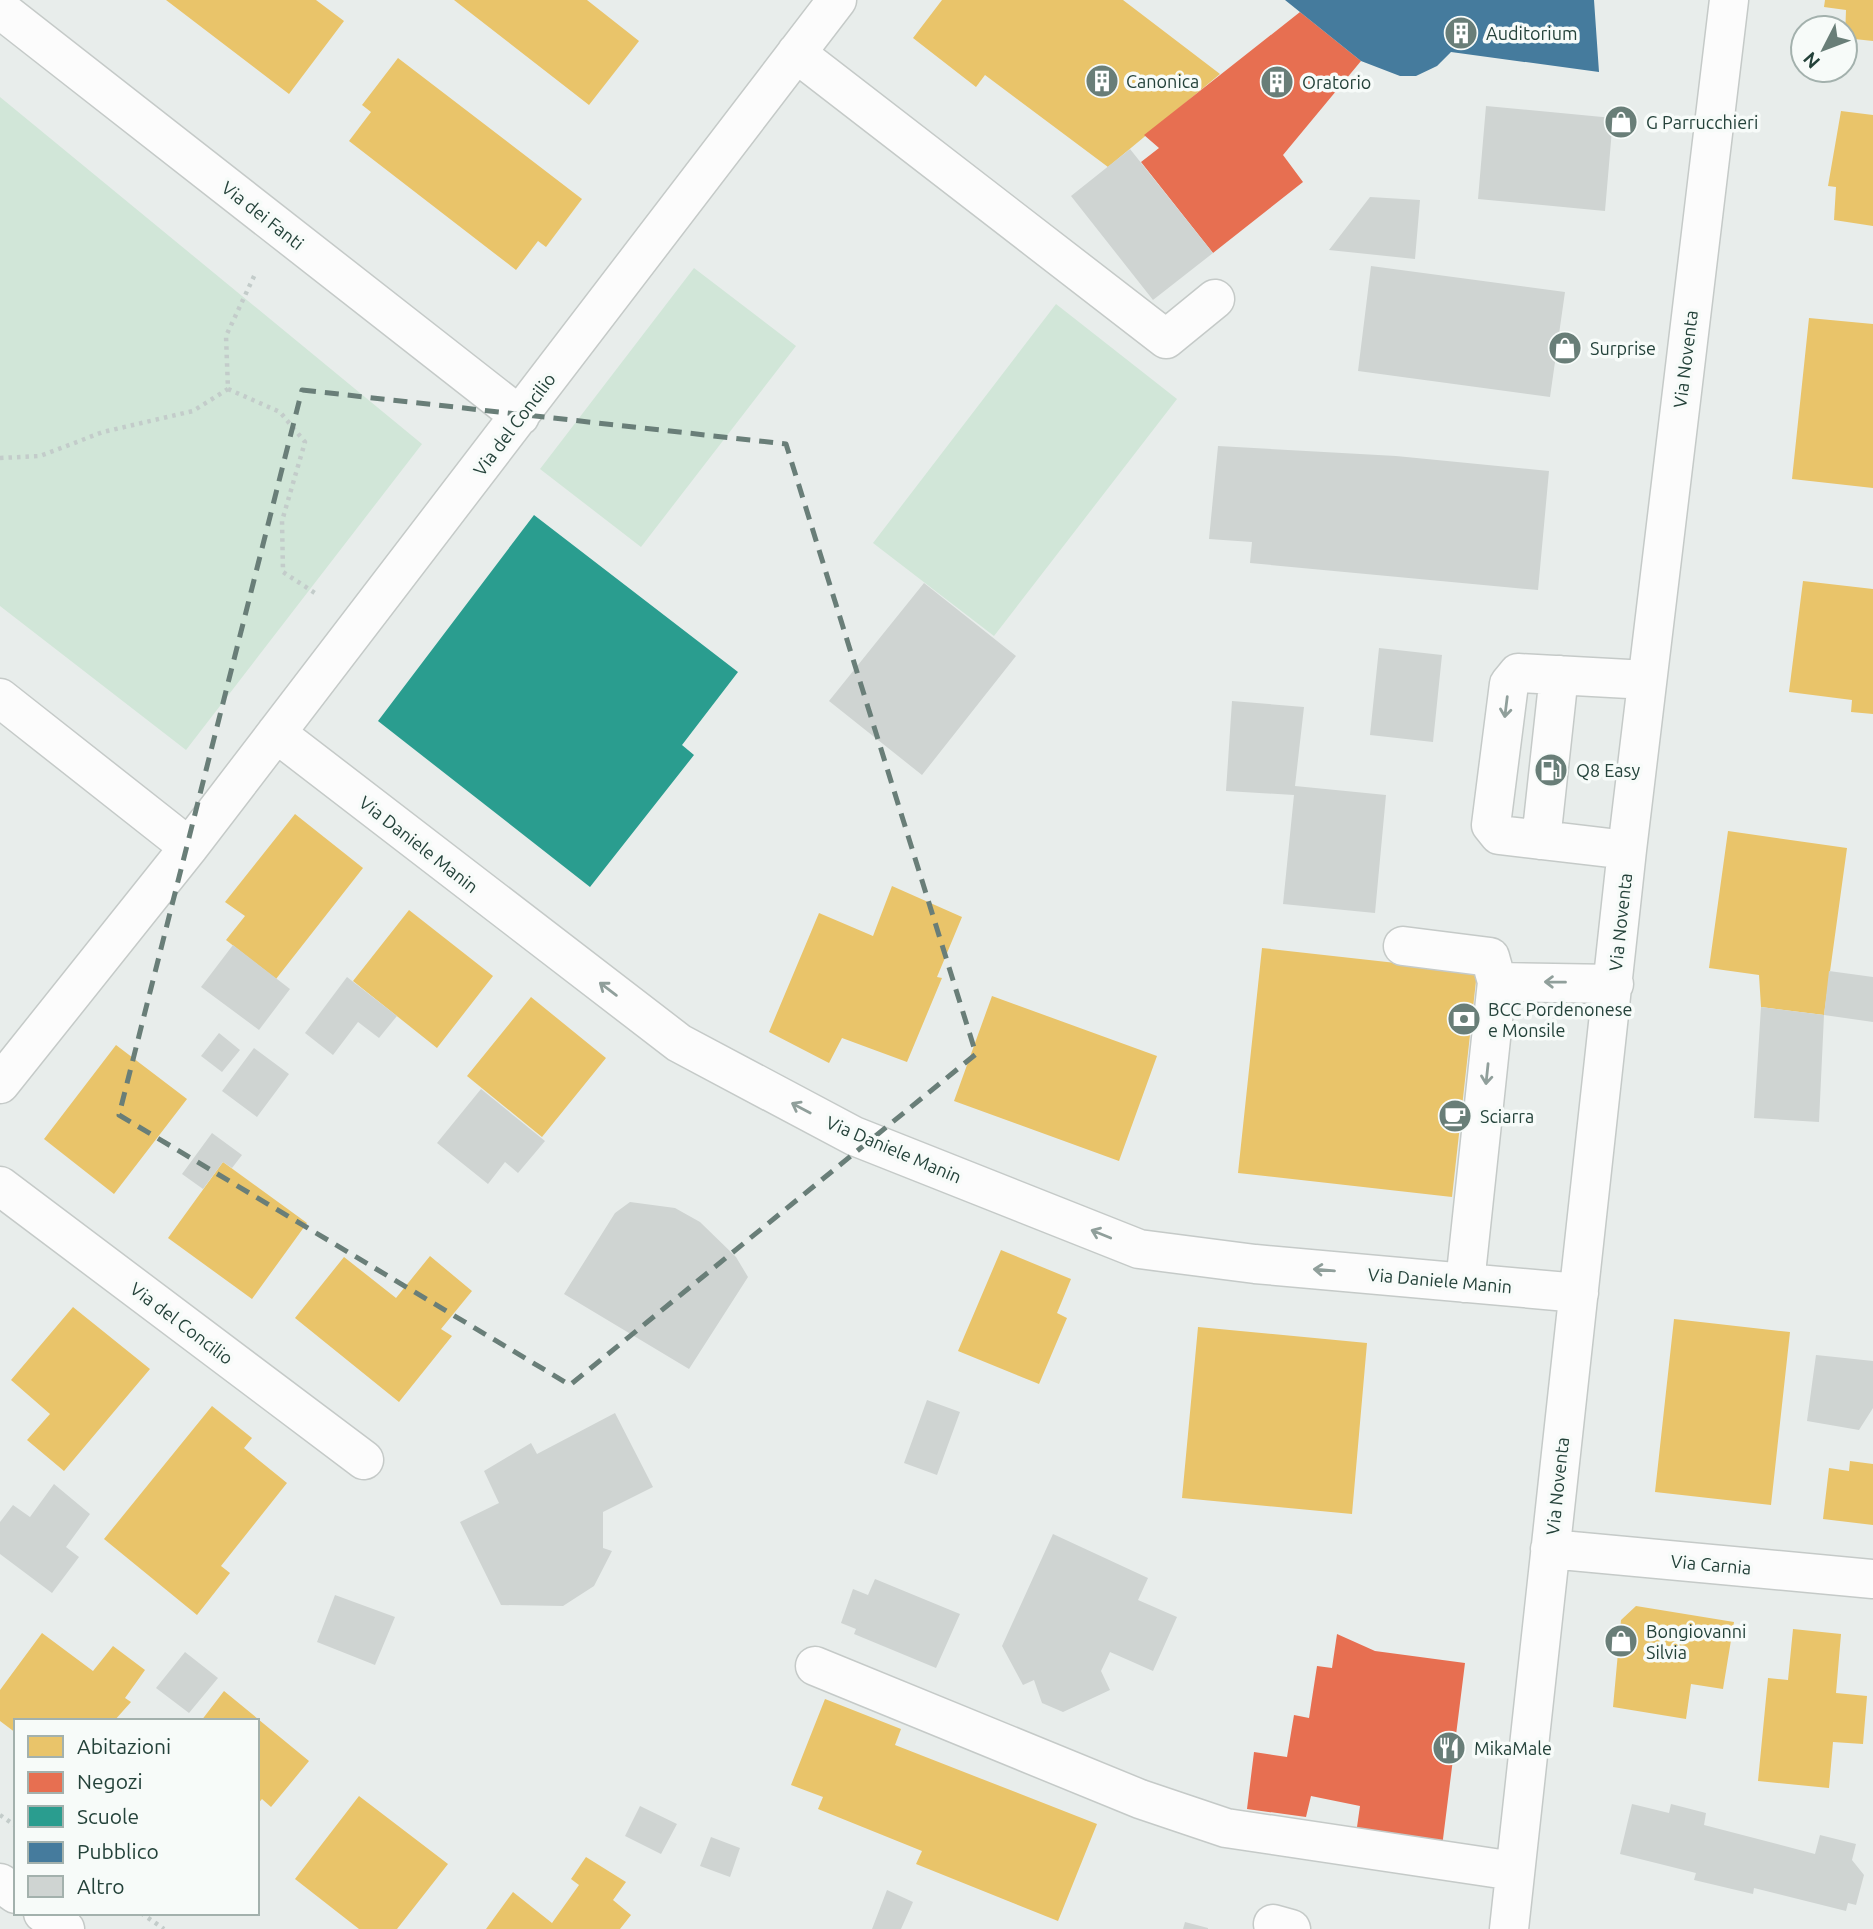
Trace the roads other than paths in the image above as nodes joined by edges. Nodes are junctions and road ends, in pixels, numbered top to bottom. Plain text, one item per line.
1 (837, 0) edge
2 (1729, 0) edge
3 (6, 11) edge
4 (796, 53) junction
5 (1215, 299) dead end
6 (520, 416) junction
7 (1559, 675) junction
8 (1647, 680) junction
9 (0, 698) edge
10 (276, 733) junction
11 (1541, 839) junction
12 (189, 847) junction
13 (1627, 850) junction
14 (1403, 946) dead end
15 (1497, 982) junction
16 (1614, 984) junction
17 (0, 1084) edge
18 (0, 1186) edge
19 (1465, 1283) junction
20 (1579, 1293) junction
21 (364, 1460) dead end
22 (1550, 1549) junction
23 (1873, 1579) edge
24 (815, 1666) dead end
25 (1514, 1871) junction
26 (46, 1915) edge
27 (65, 1929) edge
28 (1509, 1929) edge

1 - 4 street, Via del Concilio
2 - 8 street, Via Noventa
3 - 6 street, Via dei Fanti
4 - 5 street
4 - 6 street, Via del Concilio
6 - 10 street, Via del Concilio
7 - 8 street
7 - 11 street
7 -> 11 street
8 - 13 street, Via Noventa
9 - 12 street
10 - 12 street, Via del Concilio
19 -> 10 street, Via Daniele Manin
11 - 13 street
12 - 17 street, Via del Concilio
13 - 16 street, Via Noventa
14 - 15 street
16 -> 15 street
15 -> 19 street
16 - 20 street, Via Noventa
18 - 21 street, Via del Concilio
19 - 20 street, Via Daniele Manin
20 - 22 street, Via Noventa
22 - 23 street, Via Carnia
22 - 25 street, Via Noventa
24 - 25 street
25 - 28 street, Via Noventa
26 - 27 street

